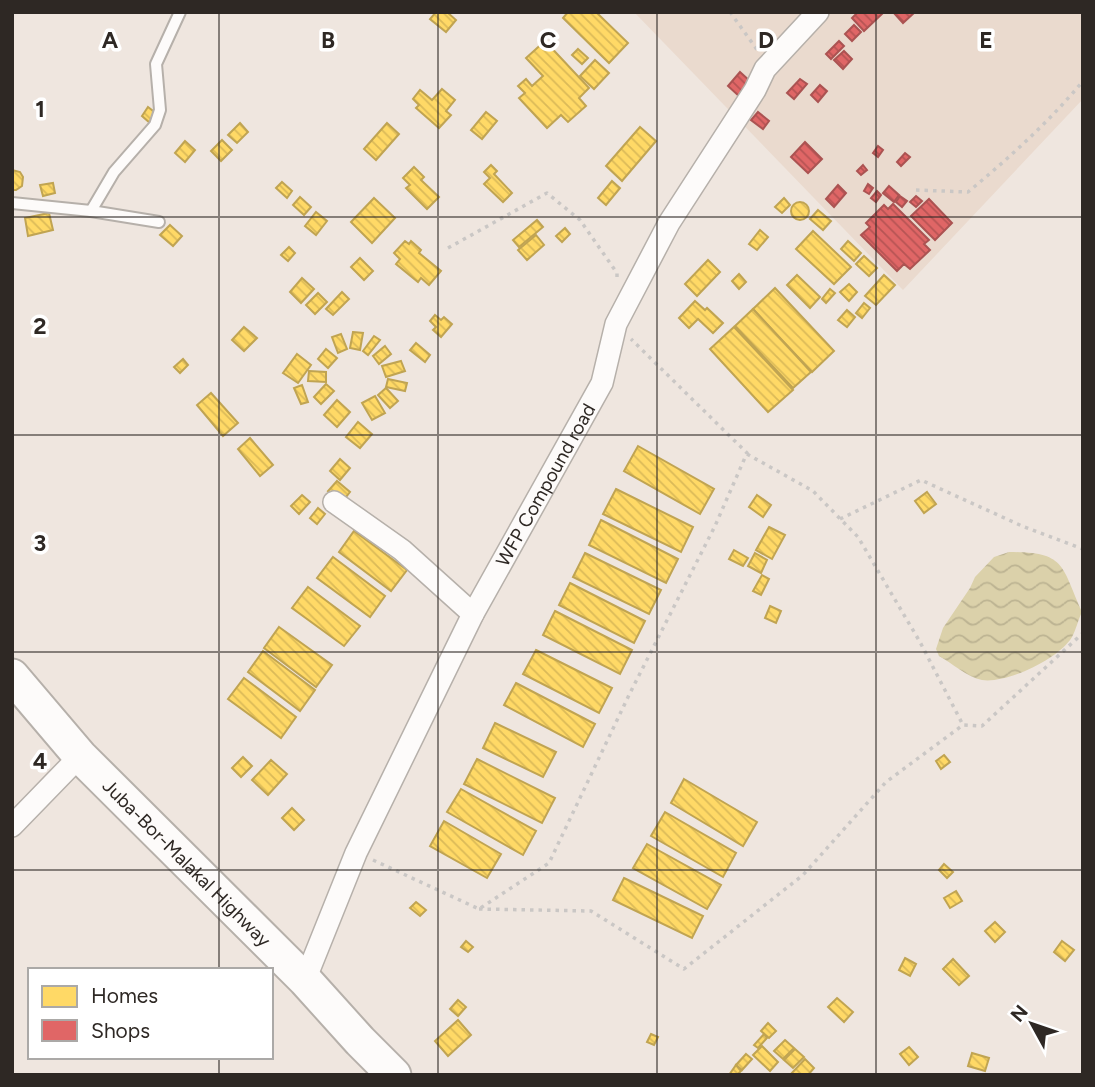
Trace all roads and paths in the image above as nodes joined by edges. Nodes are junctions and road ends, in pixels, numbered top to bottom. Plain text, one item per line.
1 (180, 12) edge
2 (730, 12) edge
3 (818, 12) edge
4 (765, 69) junction
5 (1083, 81) edge
6 (916, 190) dead end
7 (12, 203) edge
8 (91, 211) junction
9 (159, 222) dead end
10 (448, 248) dead end
11 (617, 286) dead end
12 (616, 324) junction
13 (747, 453) junction
14 (334, 502) dead end
15 (839, 519) junction
16 (1083, 549) edge
17 (473, 614) junction
18 (1083, 633) edge
19 (12, 676) edge
20 (963, 725) junction
21 (80, 756) junction
22 (12, 825) edge
23 (356, 853) junction
24 (479, 909) junction
25 (305, 979) junction
26 (394, 1075) edge

1 - 8 lane
2 - 4 path
3 - 4 street, WFP Compound road
4 - 12 street, WFP Compound road
5 - 6 path
7 - 8 lane
8 - 9 lane
10 - 11 path
12 - 13 path
12 - 17 street, WFP Compound road
13 - 15 path
13 - 24 path
14 - 17 street
15 - 16 path
15 - 20 path
17 - 23 street, WFP Compound road
18 - 20 path
19 - 21 main road, Juba-Bor-Malakal Highway
20 - 24 path
21 - 22 street
21 - 25 main road, Juba-Bor-Malakal Highway
23 - 24 path
23 - 25 street, WFP Compound road
25 - 26 main road, Juba-Bor-Malakal Highway

